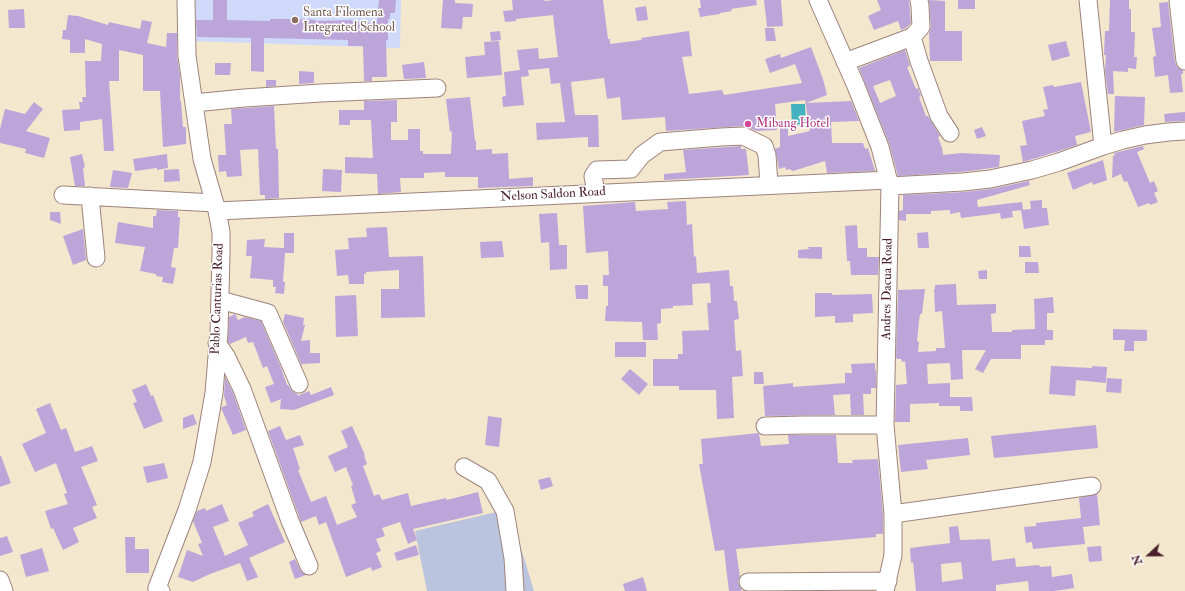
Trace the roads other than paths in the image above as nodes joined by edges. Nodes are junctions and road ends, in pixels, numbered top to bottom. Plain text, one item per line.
1 (186, 0) edge
2 (818, 0) edge
3 (918, 0) edge
4 (1088, 0) edge
5 (1178, 0) edge
6 (912, 37) junction
7 (1185, 61) edge
8 (845, 62) junction
9 (437, 88) dead end
10 (194, 103) junction
11 (1185, 131) edge
12 (950, 133) dead end
13 (1103, 146) junction
14 (889, 183) junction
15 (769, 185) junction
16 (596, 193) junction
17 (63, 195) dead end
18 (90, 196) junction
19 (216, 207) junction
20 (96, 258) dead end
21 (220, 300) junction
22 (217, 343) junction
23 (299, 384) dead end
24 (885, 425) junction
25 (765, 426) dead end
26 (464, 467) dead end
27 (1092, 486) dead end
28 (893, 514) junction
29 (310, 566) dead end
30 (0, 580) edge
31 (748, 582) dead end
32 (886, 586) edge
33 (156, 590) edge
34 (4, 591) edge
35 (515, 591) edge

1 - 10 street, Pablo Canturias Road
2 - 8 street, Andres Dacua Road
3 - 6 street
4 - 13 street
5 - 7 street
6 - 8 street
6 - 12 street
8 - 14 street, Andres Dacua Road
9 - 10 street
10 - 19 street, Pablo Canturias Road
11 - 13 street, Nelson Saldon Road
13 - 14 street, Nelson Saldon Road
14 - 15 street, Nelson Saldon Road
14 - 24 street, Andres Dacua Road
15 - 16 street, Nelson Saldon Road
15 - 16 street
16 - 19 street, Nelson Saldon Road
17 - 18 street, Nelson Saldon Road
18 - 19 street, Nelson Saldon Road
18 - 20 street
19 - 21 street, Pablo Canturias Road
21 - 22 street, Pablo Canturias Road
21 - 23 street
22 - 29 street
22 - 33 street, Pablo Canturias Road
24 - 25 street
24 - 28 street, Andres Dacua Road
26 - 35 street
27 - 28 street
28 - 32 street, Andres Dacua Road
30 - 34 street
31 - 32 street

